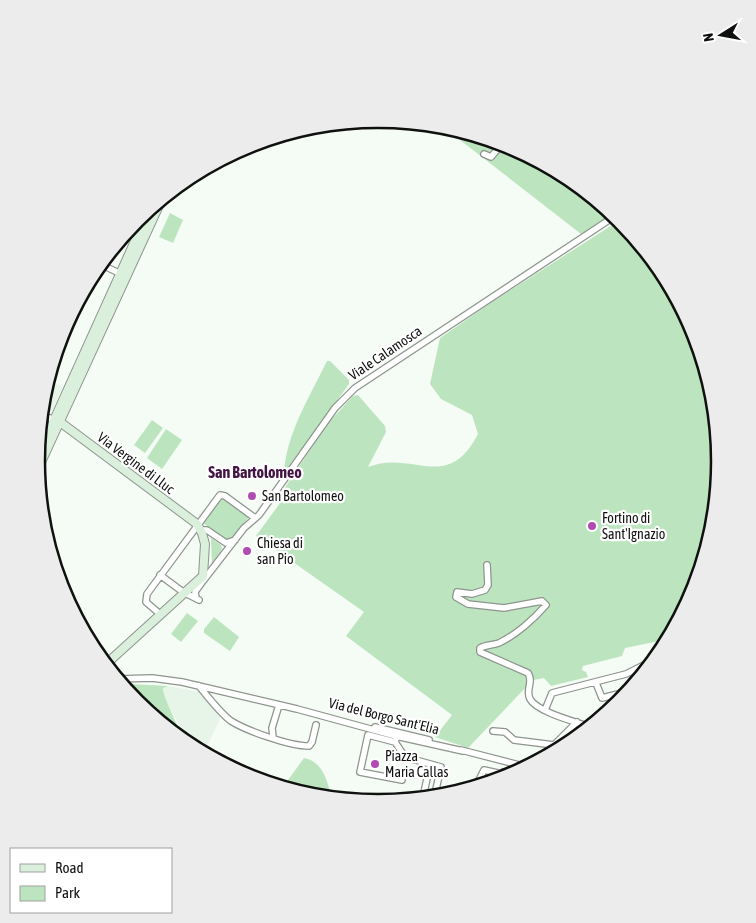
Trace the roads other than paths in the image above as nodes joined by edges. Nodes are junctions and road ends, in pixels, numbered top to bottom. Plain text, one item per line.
1 (496, 150) edge
2 (484, 154) dead end
3 (155, 214) edge
4 (608, 221) edge
5 (140, 230) edge
6 (107, 268) edge
7 (119, 273) junction
8 (48, 418) edge
9 (57, 420) junction
10 (48, 433) joint
11 (46, 437) edge
12 (46, 449) edge
13 (255, 518) junction
14 (198, 527) junction
15 (235, 540) junction
16 (487, 565) dead end
17 (160, 575) junction
18 (200, 582) junction
19 (183, 592) junction
20 (160, 614) junction
21 (111, 660) edge
22 (639, 667) edge
23 (126, 679) edge
24 (596, 683) junction
25 (199, 686) junction
26 (217, 690) junction
27 (615, 695) edge
28 (216, 704) junction
29 (279, 705) junction
30 (297, 709) junction
31 (545, 710) junction
32 (577, 722) junction
33 (316, 724) dead end
34 (583, 724) edge
35 (494, 731) dead end
36 (369, 732) junction
37 (273, 737) junction
38 (396, 737) junction
39 (558, 741) edge
40 (552, 745) edge
41 (430, 765) junction
42 (514, 765) edge
43 (496, 773) edge
44 (479, 779) edge
45 (402, 780) dead end
46 (436, 789) edge
47 (424, 791) edge

1 - 2 street
3 - 9 main road
4 - 13 street, Viale Calamosca
5 - 7 main road
6 - 7 street
7 - 9 main road
8 - 9 street
9 - 10 main road
9 - 12 main road
9 - 14 main road, Via Vergine di Lluc
10 - 11 main road
13 - 14 street
13 - 15 street, Viale Calamosca
14 - 15 street
14 - 17 street
14 - 18 main road
15 - 18 street, Viale Calamosca
16 - 31 street
17 - 19 street
17 - 20 street
18 - 19 main road
18 - 19 street, Viale Calamosca
19 - 20 main road
20 - 21 main road
22 - 24 street
23 - 25 street, Via del Borgo Sant'Elia
24 - 27 street
24 - 31 street
25 - 26 street, Via del Borgo Sant'Elia
25 - 28 street, Via del Borgo Sant'Elia
26 - 28 street
26 - 29 street, Via del Borgo Sant'Elia
28 - 37 street, Via del Borgo Sant'Elia
29 - 30 street, Via del Borgo Sant'Elia
29 - 37 street
30 - 36 street, Via del Borgo Sant'Elia
30 - 38 street, Via del Borgo Sant'Elia
31 - 32 street
32 - 34 street
32 - 39 street
33 - 37 street, Via del Borgo Sant'Elia
35 - 40 street
36 - 38 street
36 - 45 street
38 - 41 street
38 - 42 street, Via del Borgo Sant'Elia
41 - 46 street
41 - 47 street
43 - 44 street

